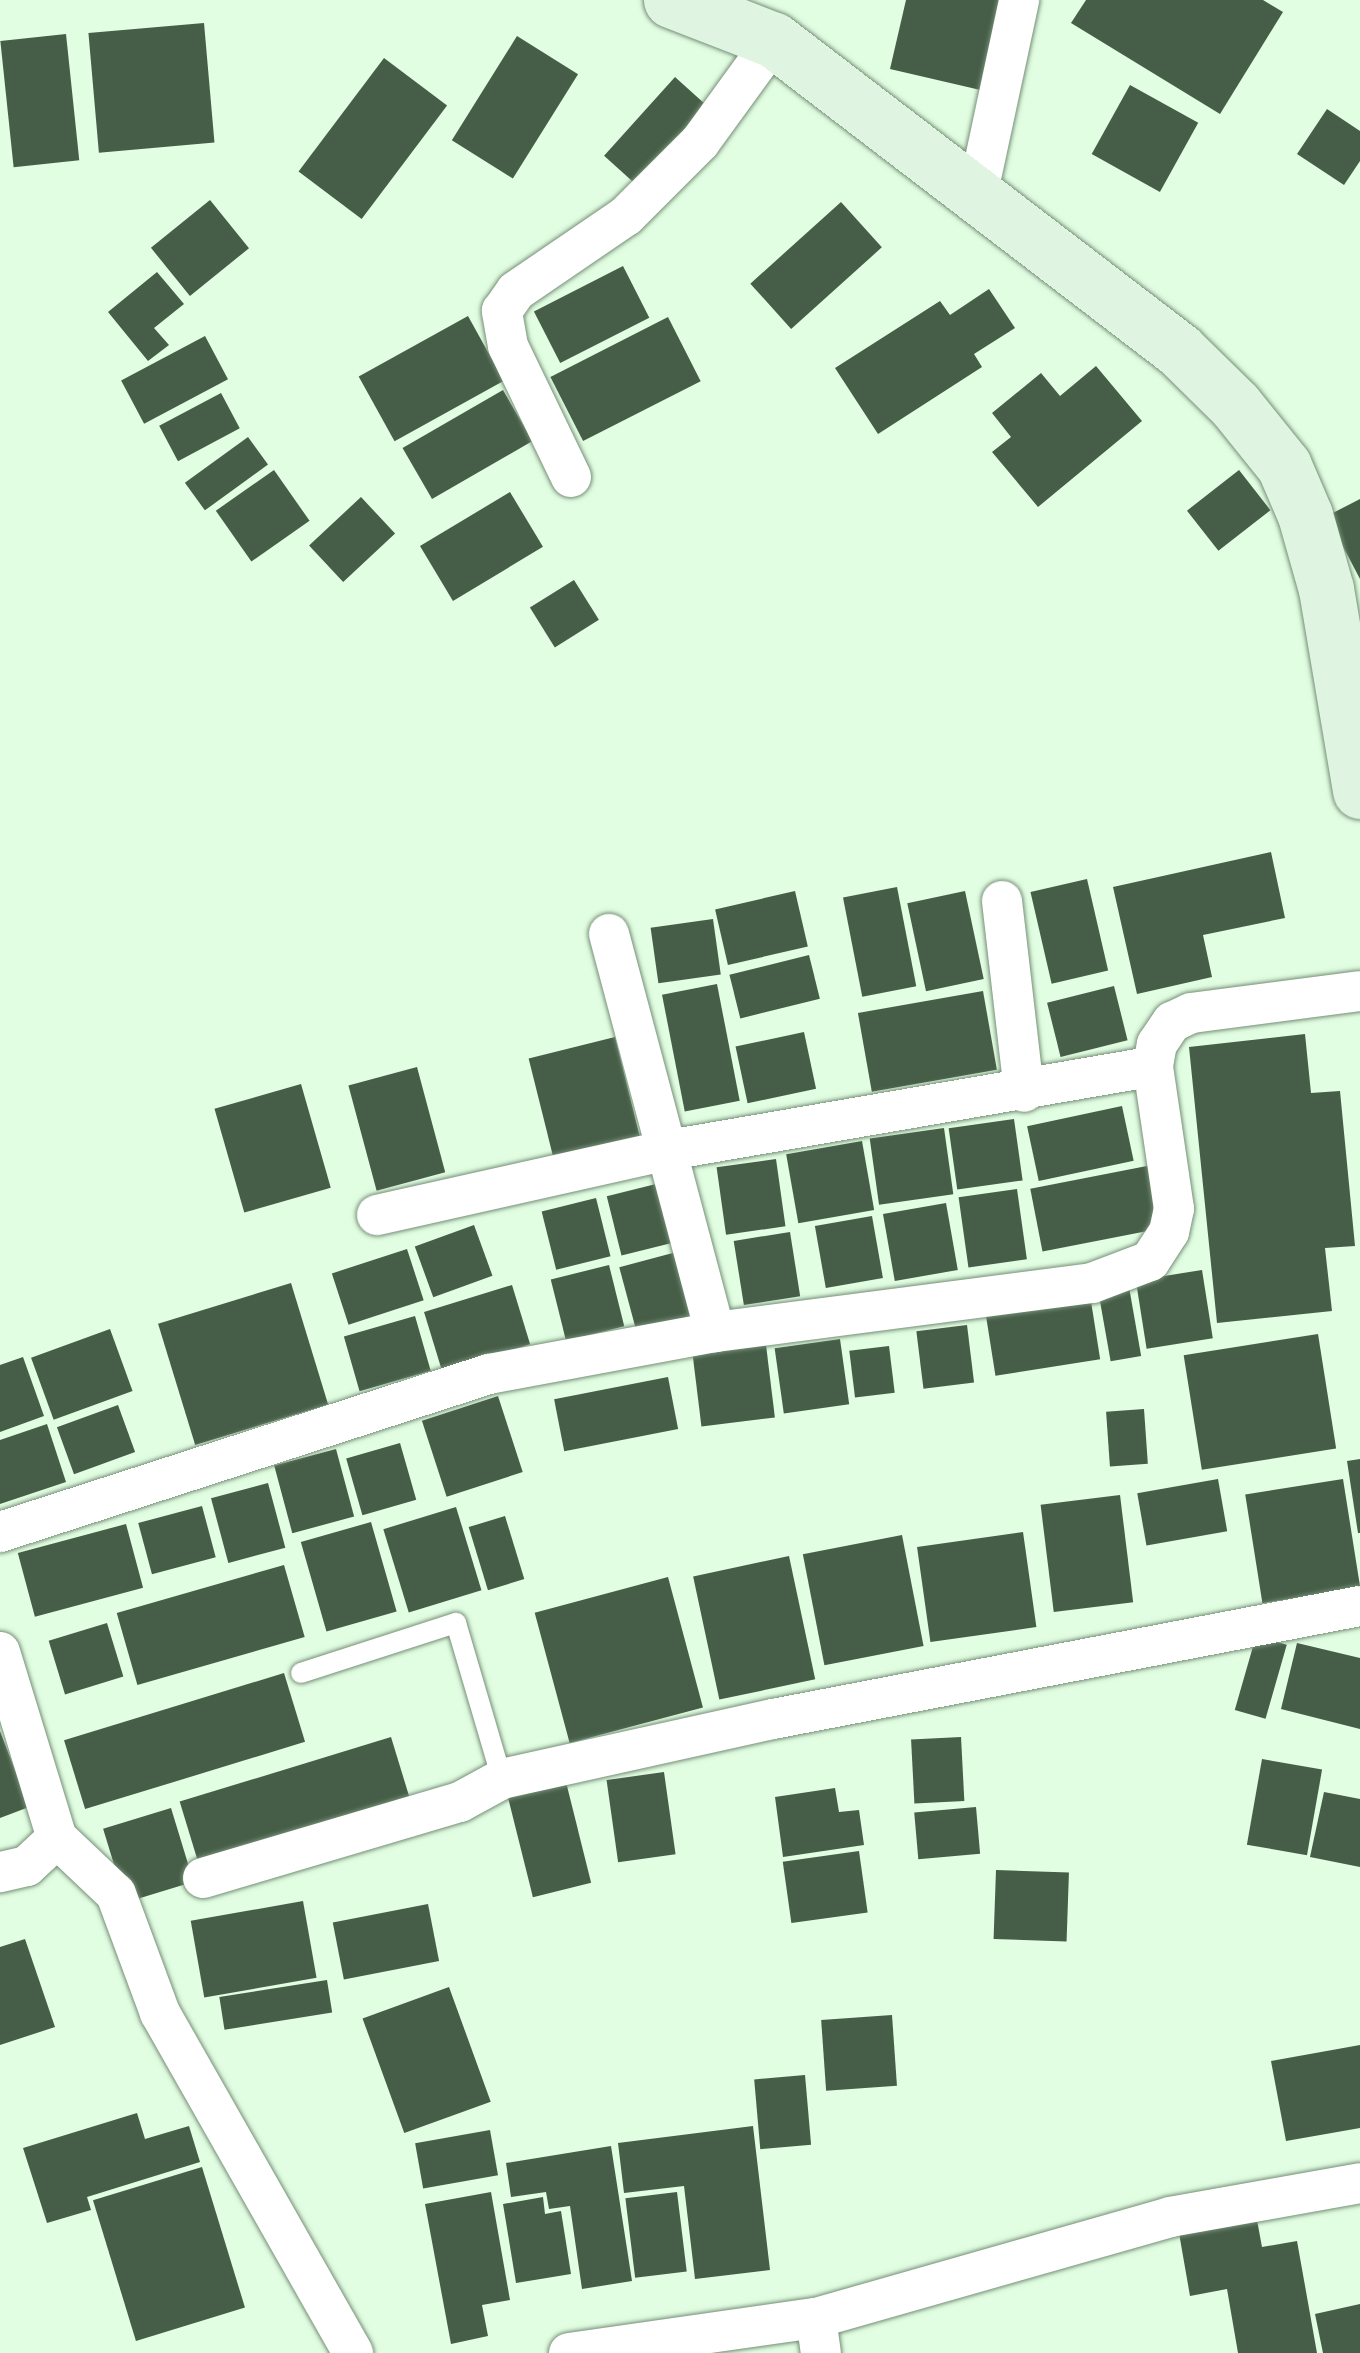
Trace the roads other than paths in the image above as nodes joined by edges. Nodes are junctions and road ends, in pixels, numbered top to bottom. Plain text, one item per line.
1 (671, 0) edge
2 (1018, 0) edge
3 (774, 40) junction
4 (978, 192) junction
5 (572, 478) dead end
6 (1358, 756) edge
7 (1002, 901) dead end
8 (609, 934) dead end
9 (1360, 992) edge
10 (1153, 1066) junction
11 (1024, 1092) junction
12 (662, 1151) junction
13 (378, 1215) dead end
14 (716, 1332) junction
15 (0, 1532) edge
16 (1360, 1606) edge
17 (0, 1652) edge
18 (301, 1673) dead end
19 (502, 1779) junction
20 (57, 1838) junction
21 (0, 1872) edge
22 (204, 1878) dead end
23 (1360, 2183) edge
24 (818, 2336) edge
25 (353, 2353) edge
26 (569, 2353) edge

1 - 3 street
2 - 4 street
3 - 4 street
3 - 5 street
4 - 6 street
7 - 11 street
8 - 12 street
9 - 10 street
10 - 11 street
10 - 14 street
11 - 12 street
12 - 13 street
12 - 14 street
14 - 15 street
16 - 19 street
17 - 20 street
18 - 19 lane
19 - 22 street
20 - 21 street
20 - 25 street
23 - 24 street
24 - 26 street

